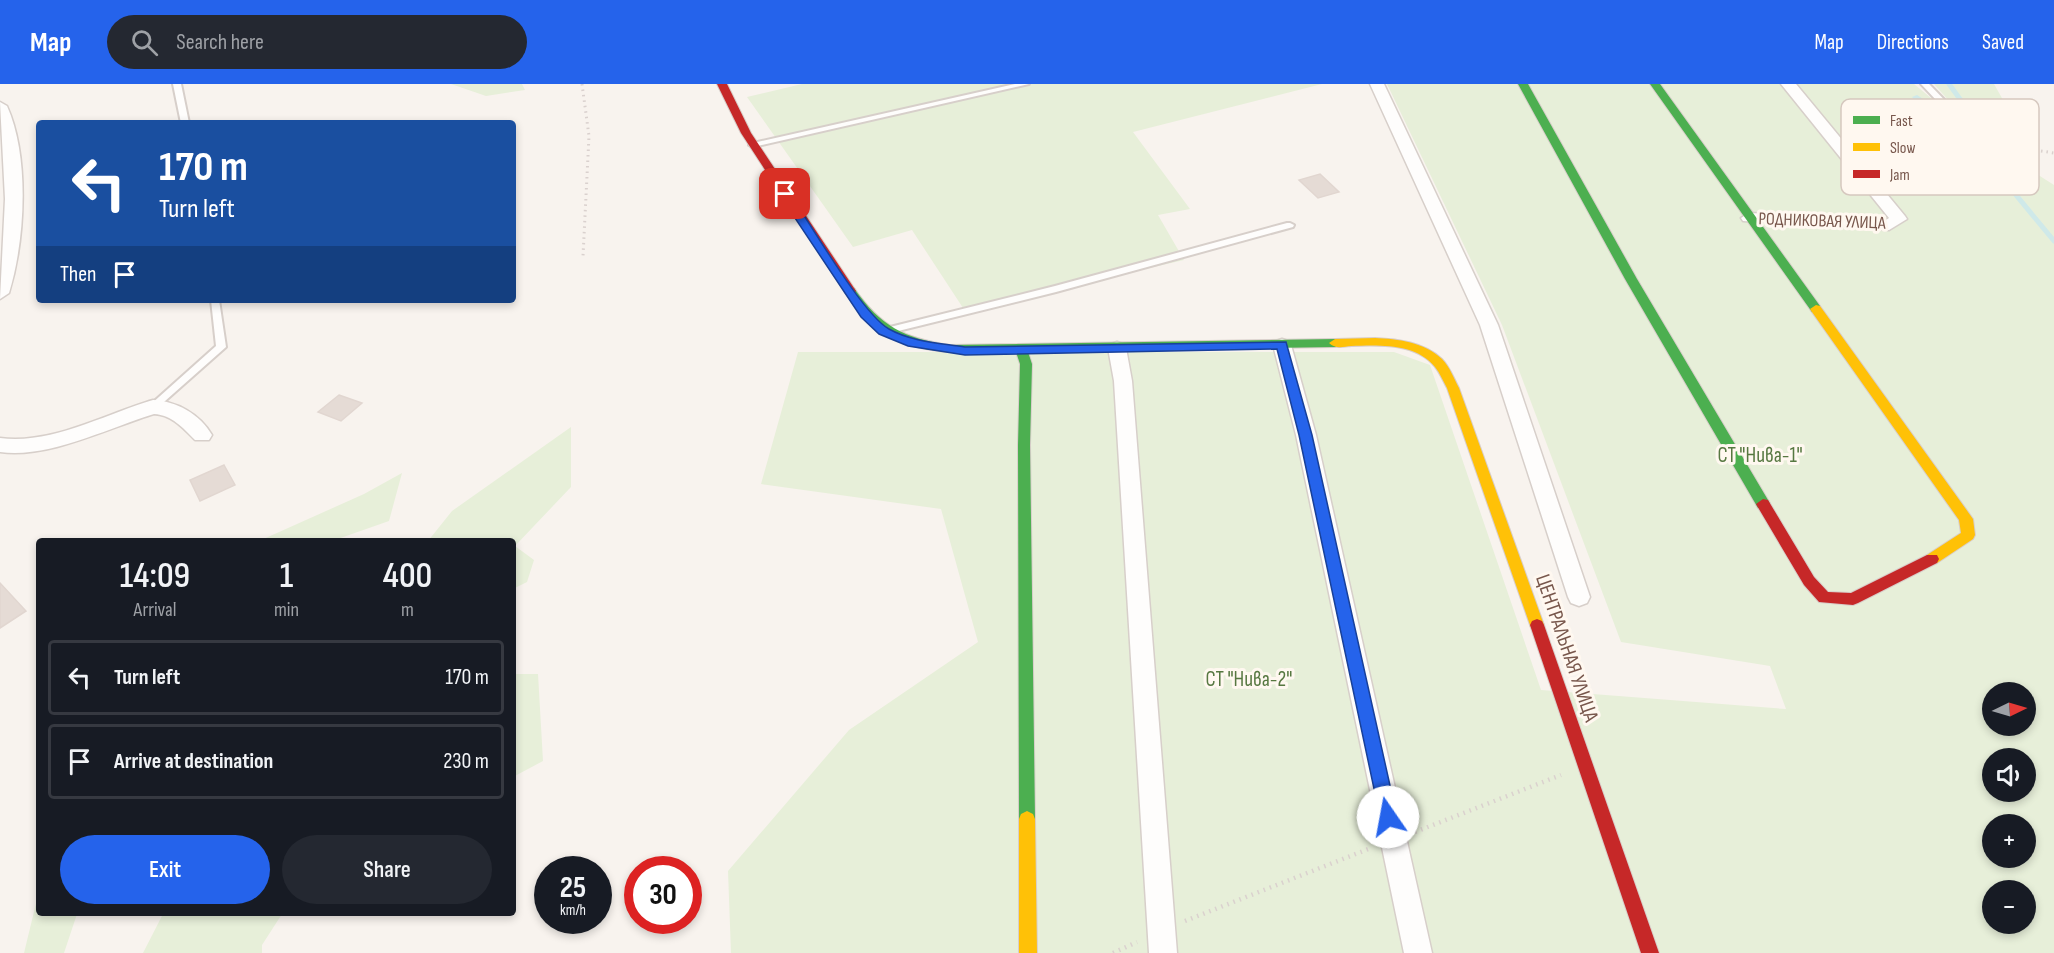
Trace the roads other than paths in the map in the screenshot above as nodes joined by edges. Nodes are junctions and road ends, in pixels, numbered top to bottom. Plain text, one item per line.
1 (177, 84) edge
2 (722, 84) edge
3 (1024, 84) edge
4 (1377, 84) edge
5 (1523, 84) edge
6 (1655, 84) edge
7 (1788, 84) edge
8 (1925, 84) edge
9 (1939, 99) edge
10 (0, 106) edge
11 (184, 120) edge
12 (753, 145) junction
13 (1841, 148) edge
14 (1879, 195) edge
15 (1749, 218) junction
16 (1290, 225) dead end
17 (0, 293) edge
18 (215, 303) edge
19 (884, 332) junction
20 (1282, 345) junction
21 (1117, 348) junction
22 (1021, 350) junction
23 (153, 407) junction
24 (202, 435) dead end
25 (0, 445) edge
26 (1579, 597) dead end
27 (1028, 953) edge
28 (1163, 953) edge
29 (1418, 953) edge
30 (1650, 953) edge

1 - 11 lane
2 - 12 street
3 - 12 lane
4 - 26 street
5 - 15 street
6 - 15 street
7 - 13 street, РОДНИКОВАЯ УЛИЦА
8 - 9 lane
10 - 17 street
12 - 19 street
14 - 15 street, РОДНИКОВАЯ УЛИЦА
16 - 19 lane
18 - 23 lane
19 - 22 street
20 - 21 street
20 - 29 street
20 - 30 street, ЦЕНТРАЛЬНАЯ УЛИЦА
21 - 22 street
21 - 28 street
22 - 27 street
23 - 24 street
23 - 25 street

